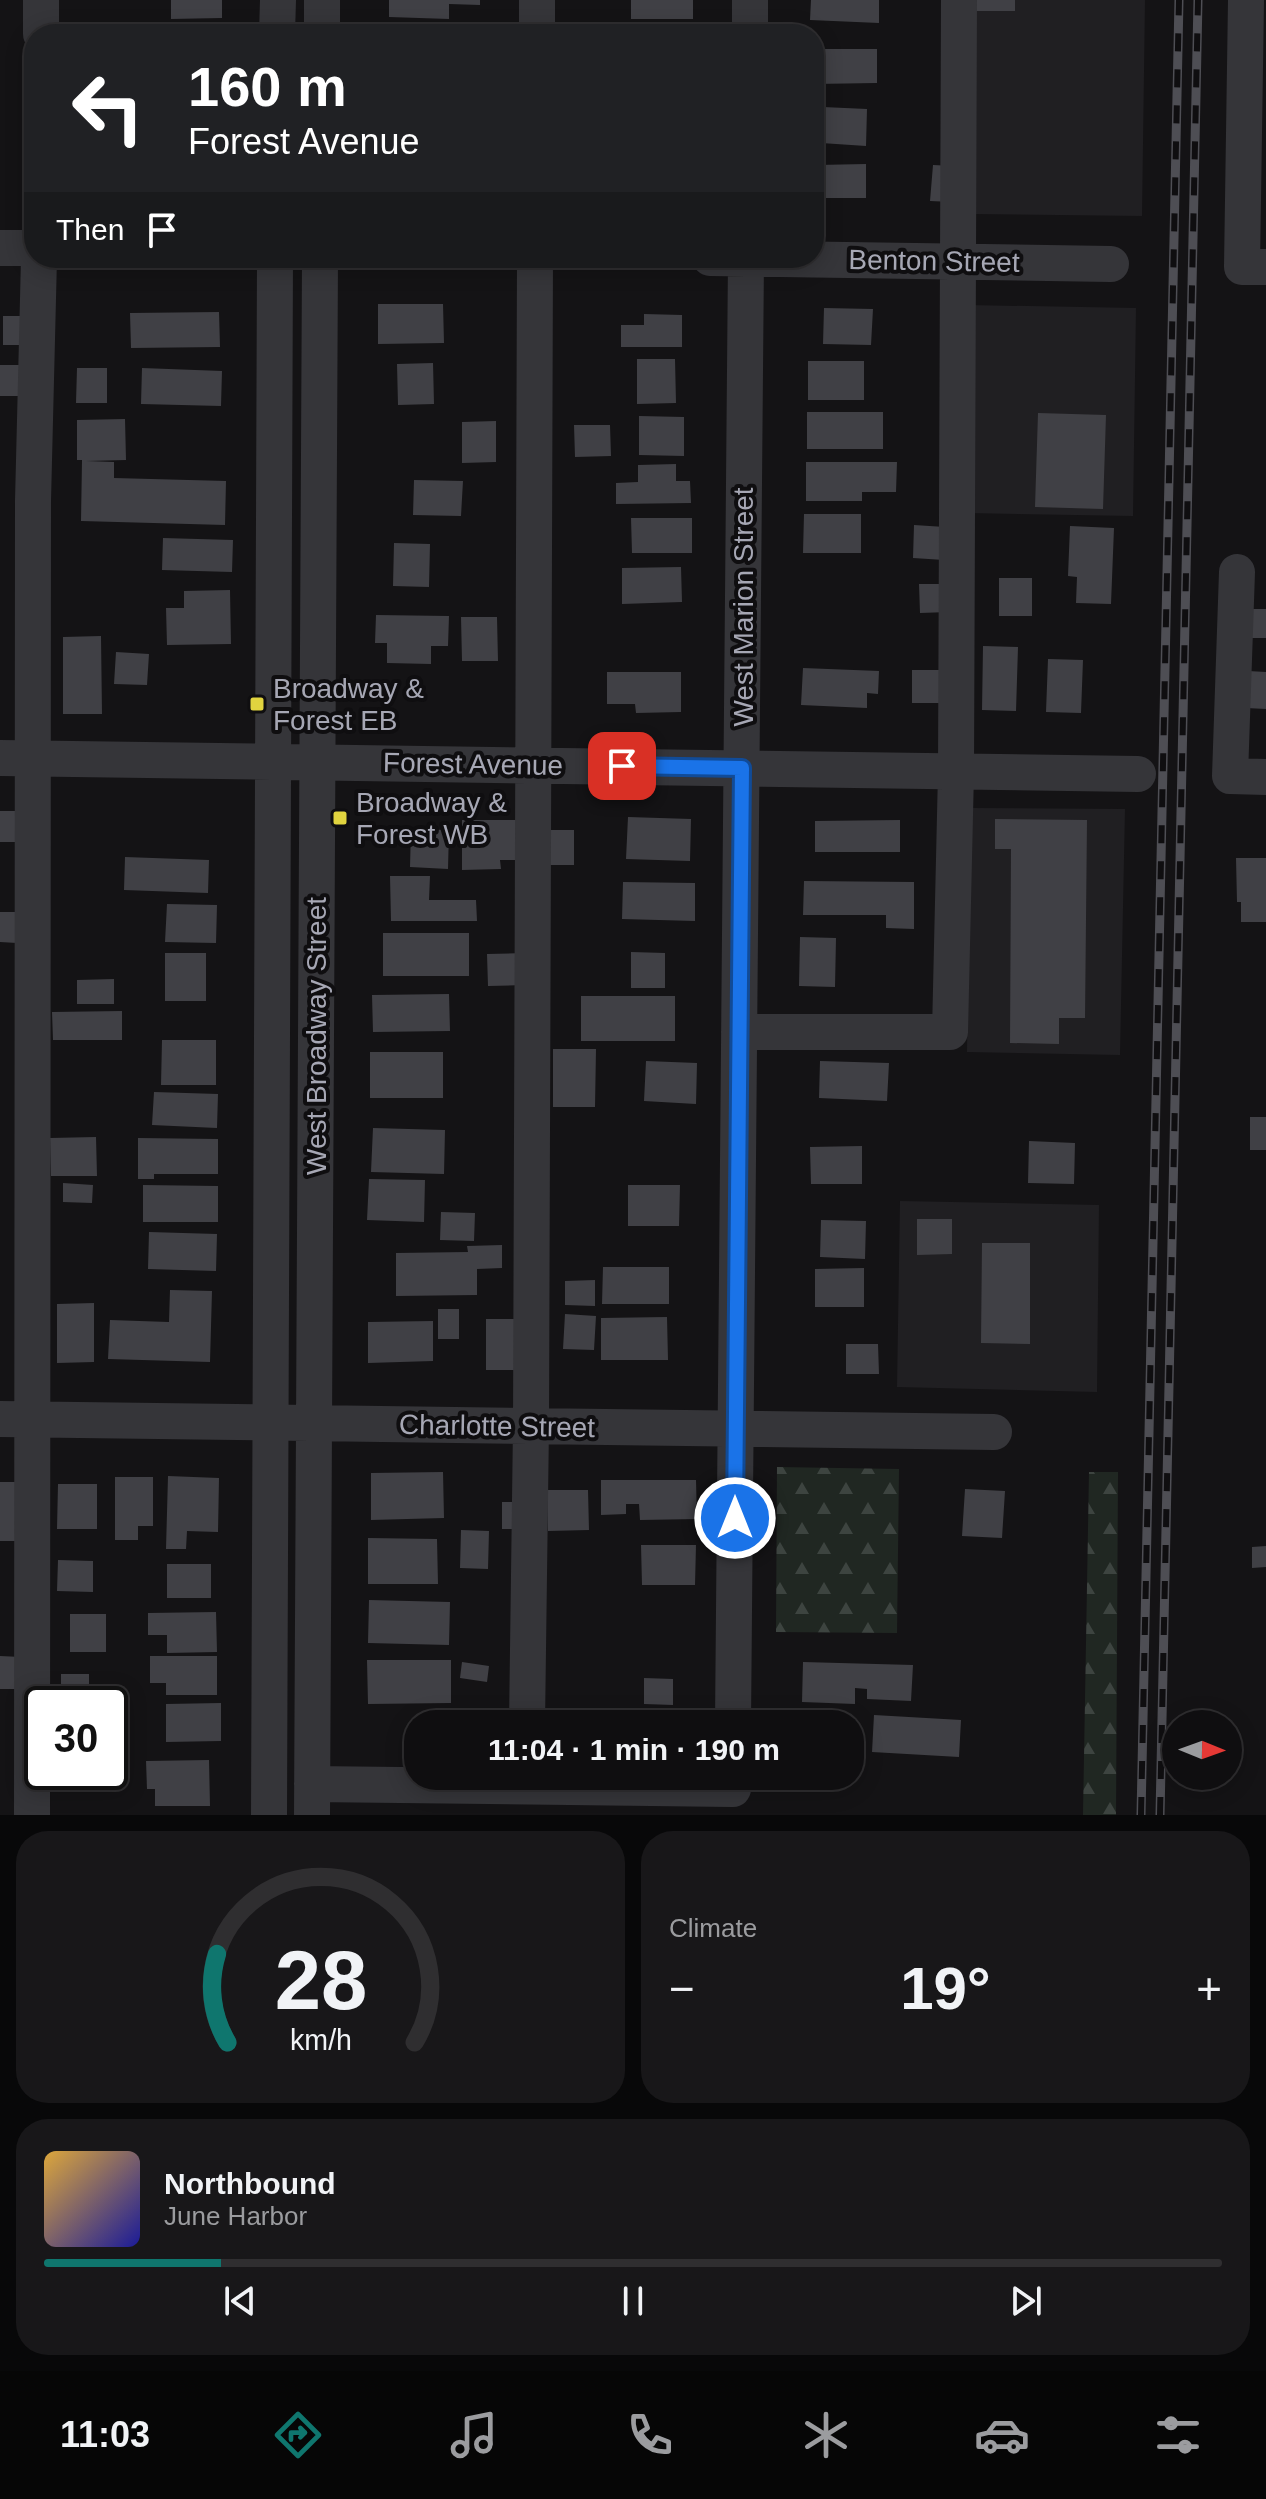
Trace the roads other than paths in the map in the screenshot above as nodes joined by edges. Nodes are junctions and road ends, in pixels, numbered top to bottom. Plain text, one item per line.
1 (41, 0) edge
2 (278, 0) edge
3 (322, 0) edge
4 (537, 0) edge
5 (750, 0) edge
6 (959, 0) edge
7 (1246, 0) edge
8 (41, 24) edge
9 (277, 24) edge
10 (322, 24) edge
11 (537, 24) edge
12 (750, 24) edge
13 (0, 248) edge
14 (24, 248) edge
15 (824, 259) edge
16 (957, 262) junction
17 (1111, 264) dead end
18 (1254, 267) edge
19 (39, 268) edge
20 (275, 268) edge
21 (320, 268) edge
22 (535, 268) edge
23 (746, 268) edge
24 (1237, 572) dead end
25 (17, 758) edge
26 (271, 762) junction
27 (317, 762) junction
28 (532, 765) junction
29 (742, 768) junction
30 (956, 772) junction
31 (1138, 774) dead end
32 (1266, 777) edge
33 (739, 1032) junction
34 (17, 1419) edge
35 (271, 1423) junction
36 (314, 1423) junction
37 (531, 1426) junction
38 (736, 1430) junction
39 (994, 1432) dead end
40 (527, 1710) edge
41 (733, 1710) edge
42 (425, 1790) edge
43 (677, 1790) edge
44 (733, 1793) edge
45 (312, 1799) edge
46 (32, 1815) edge
47 (269, 1815) edge

1 - 8 street
2 - 9 street
3 - 10 street
4 - 11 street
5 - 12 street
6 - 16 street
7 - 18 street
13 - 14 street
15 - 16 street, Benton Street
16 - 17 street, Benton Street
16 - 30 street
19 - 25 street
20 - 26 street, West Broadway Street
21 - 27 street, West Broadway Street
22 - 28 street
23 - 29 street, West Marion Street
24 - 32 street
25 - 26 street, Forest Avenue
25 - 34 street
26 - 27 street, Forest Avenue
26 - 35 street, West Broadway Street
27 - 28 street, Forest Avenue
27 - 36 street, West Broadway Street
28 - 29 street, Forest Avenue
28 - 37 street
29 - 30 street, Forest Avenue
29 - 33 street, West Marion Street
30 - 31 street, Forest Avenue
30 - 33 street
33 - 38 street, West Marion Street
34 - 35 street, Charlotte Street
34 - 46 street
35 - 36 street, Charlotte Street
35 - 47 street, West Broadway Street
36 - 37 street, Charlotte Street
36 - 45 street, West Broadway Street
37 - 38 street, Charlotte Street
37 - 40 street
38 - 39 street, Charlotte Street
38 - 41 street, West Marion Street
42 - 45 street
43 - 44 street

